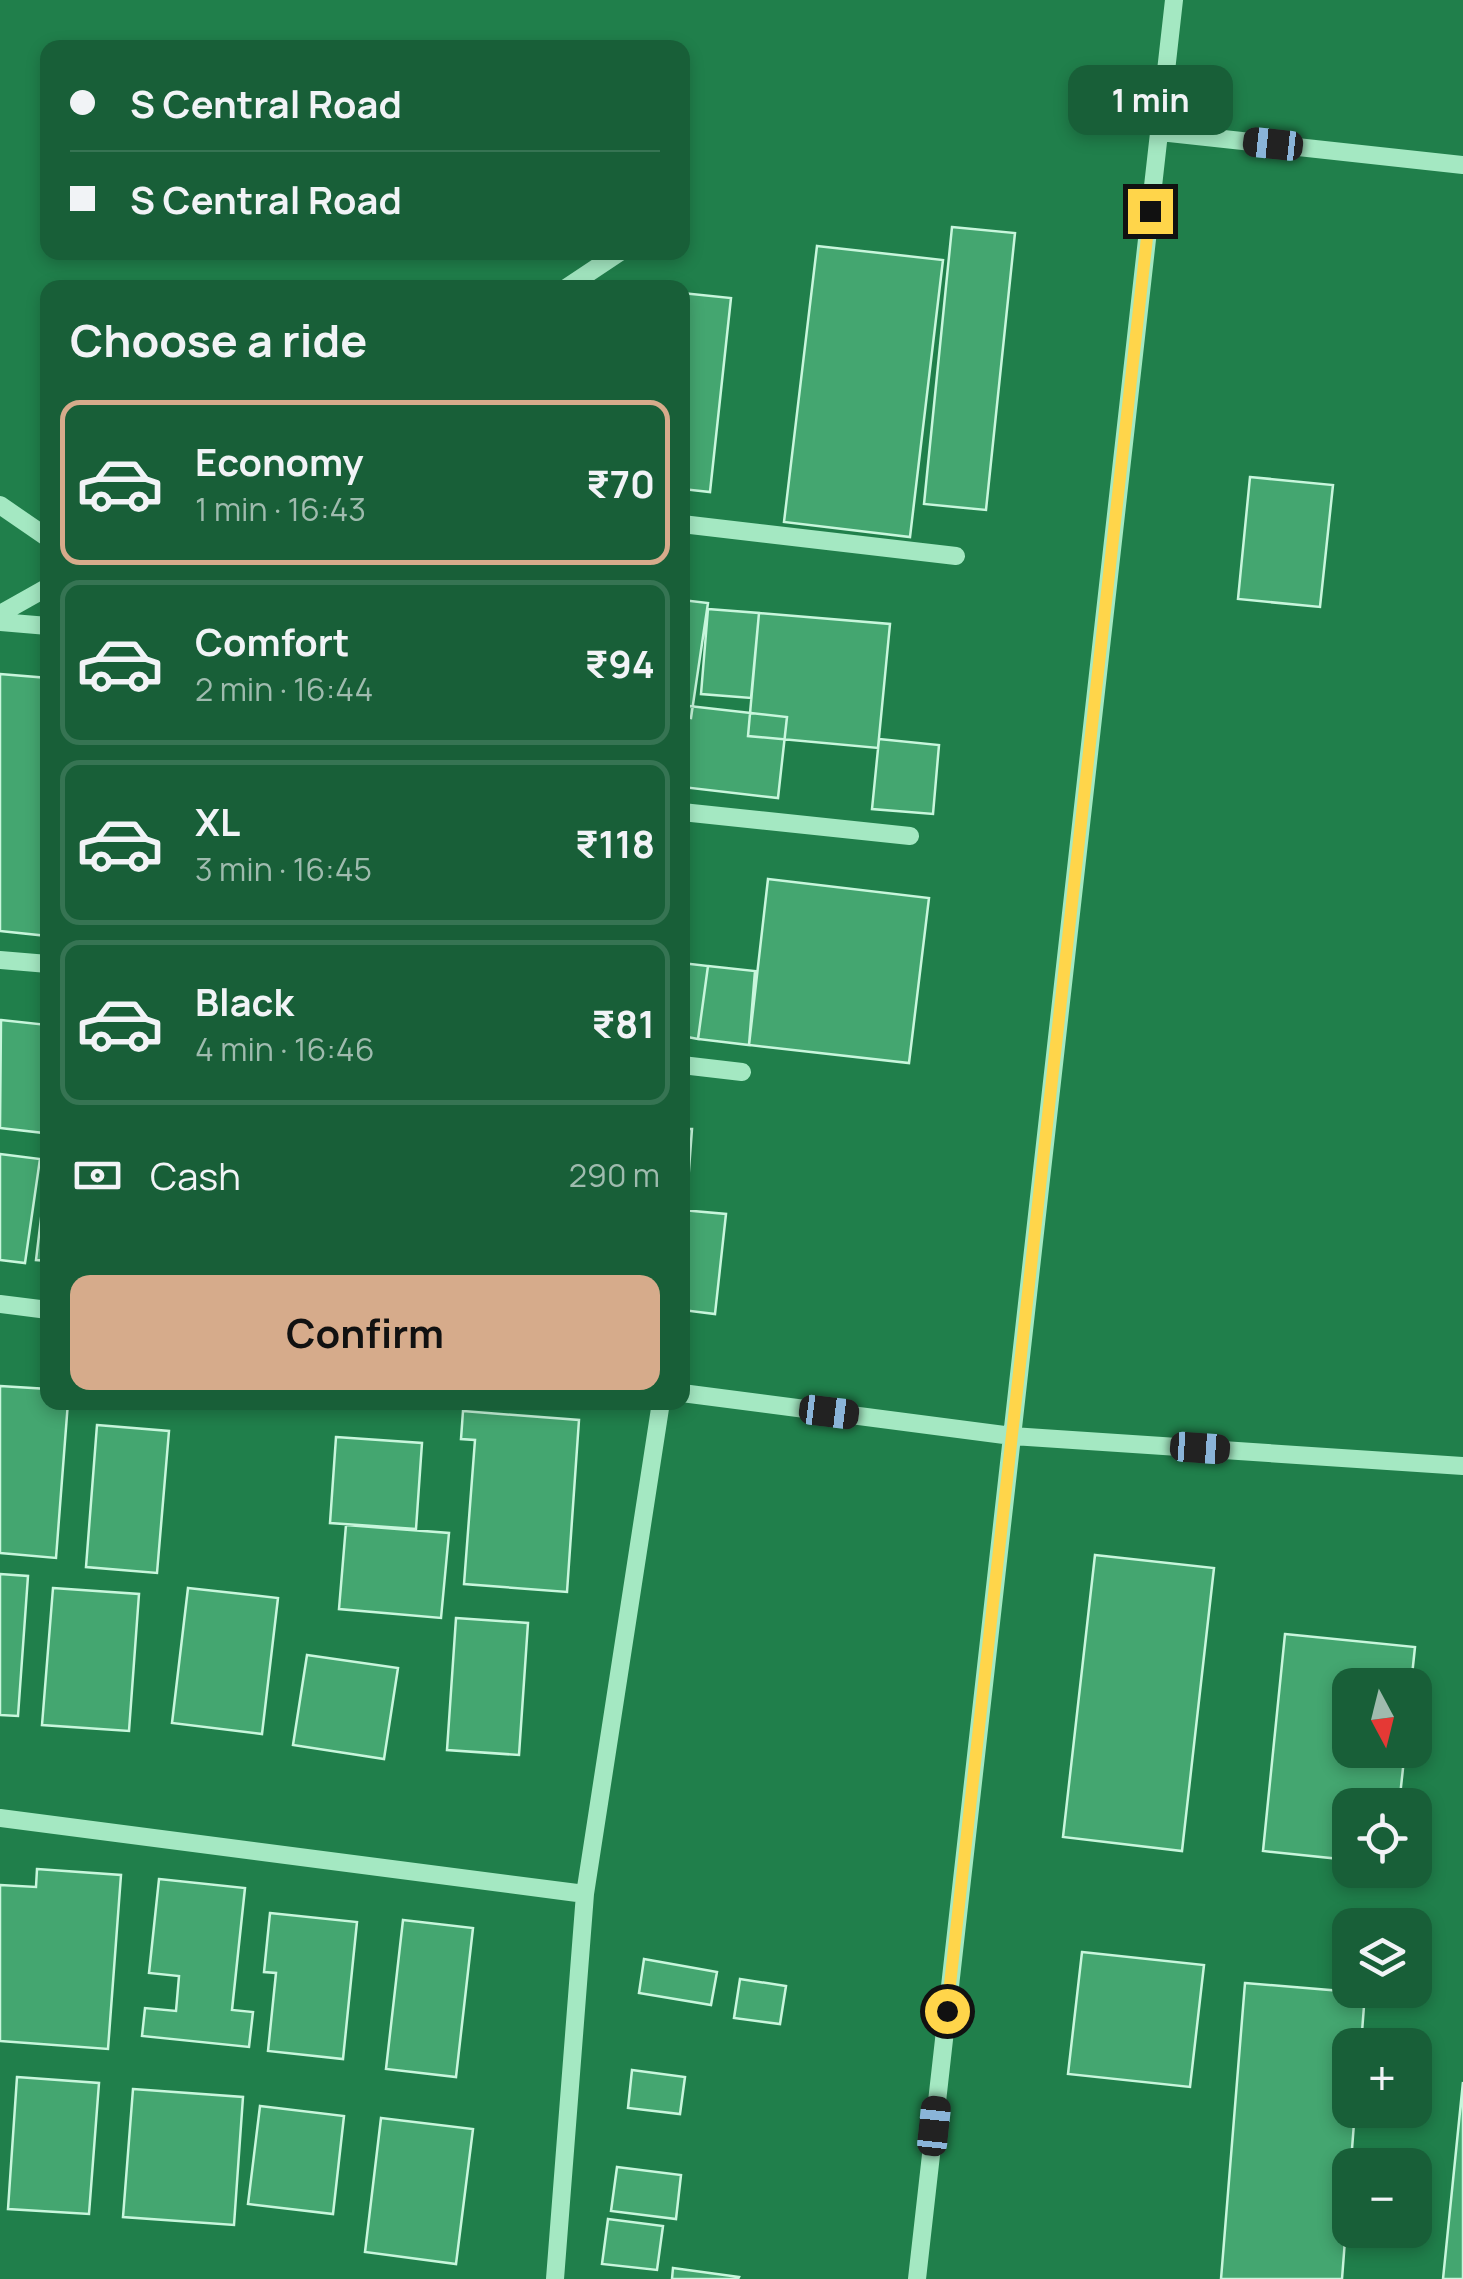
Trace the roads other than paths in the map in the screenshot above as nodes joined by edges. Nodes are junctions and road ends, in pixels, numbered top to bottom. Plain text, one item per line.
1 (1174, 0) edge
2 (1160, 132) junction
3 (1463, 164) edge
4 (608, 260) edge
5 (578, 280) edge
6 (0, 505) edge
7 (690, 525) edge
8 (40, 532) edge
9 (956, 556) dead end
10 (40, 592) edge
11 (0, 614) edge
12 (0, 622) edge
13 (40, 625) edge
14 (690, 813) edge
15 (910, 836) dead end
16 (0, 960) edge
17 (40, 963) edge
18 (690, 1066) edge
19 (742, 1072) dead end
20 (0, 1304) edge
21 (40, 1309) edge
22 (690, 1394) edge
23 (660, 1410) edge
24 (1012, 1436) junction
25 (1463, 1466) edge
26 (0, 1818) edge
27 (585, 1894) junction
28 (555, 2279) edge
29 (917, 2279) edge

1 - 2 street
2 - 3 street
2 - 24 street
4 - 5 street
6 - 8 street
7 - 9 street
10 - 11 street
12 - 13 street
14 - 15 street
16 - 17 street
18 - 19 street
20 - 21 street
22 - 24 street
23 - 27 street
24 - 25 street
24 - 29 street
26 - 27 street
27 - 28 street

